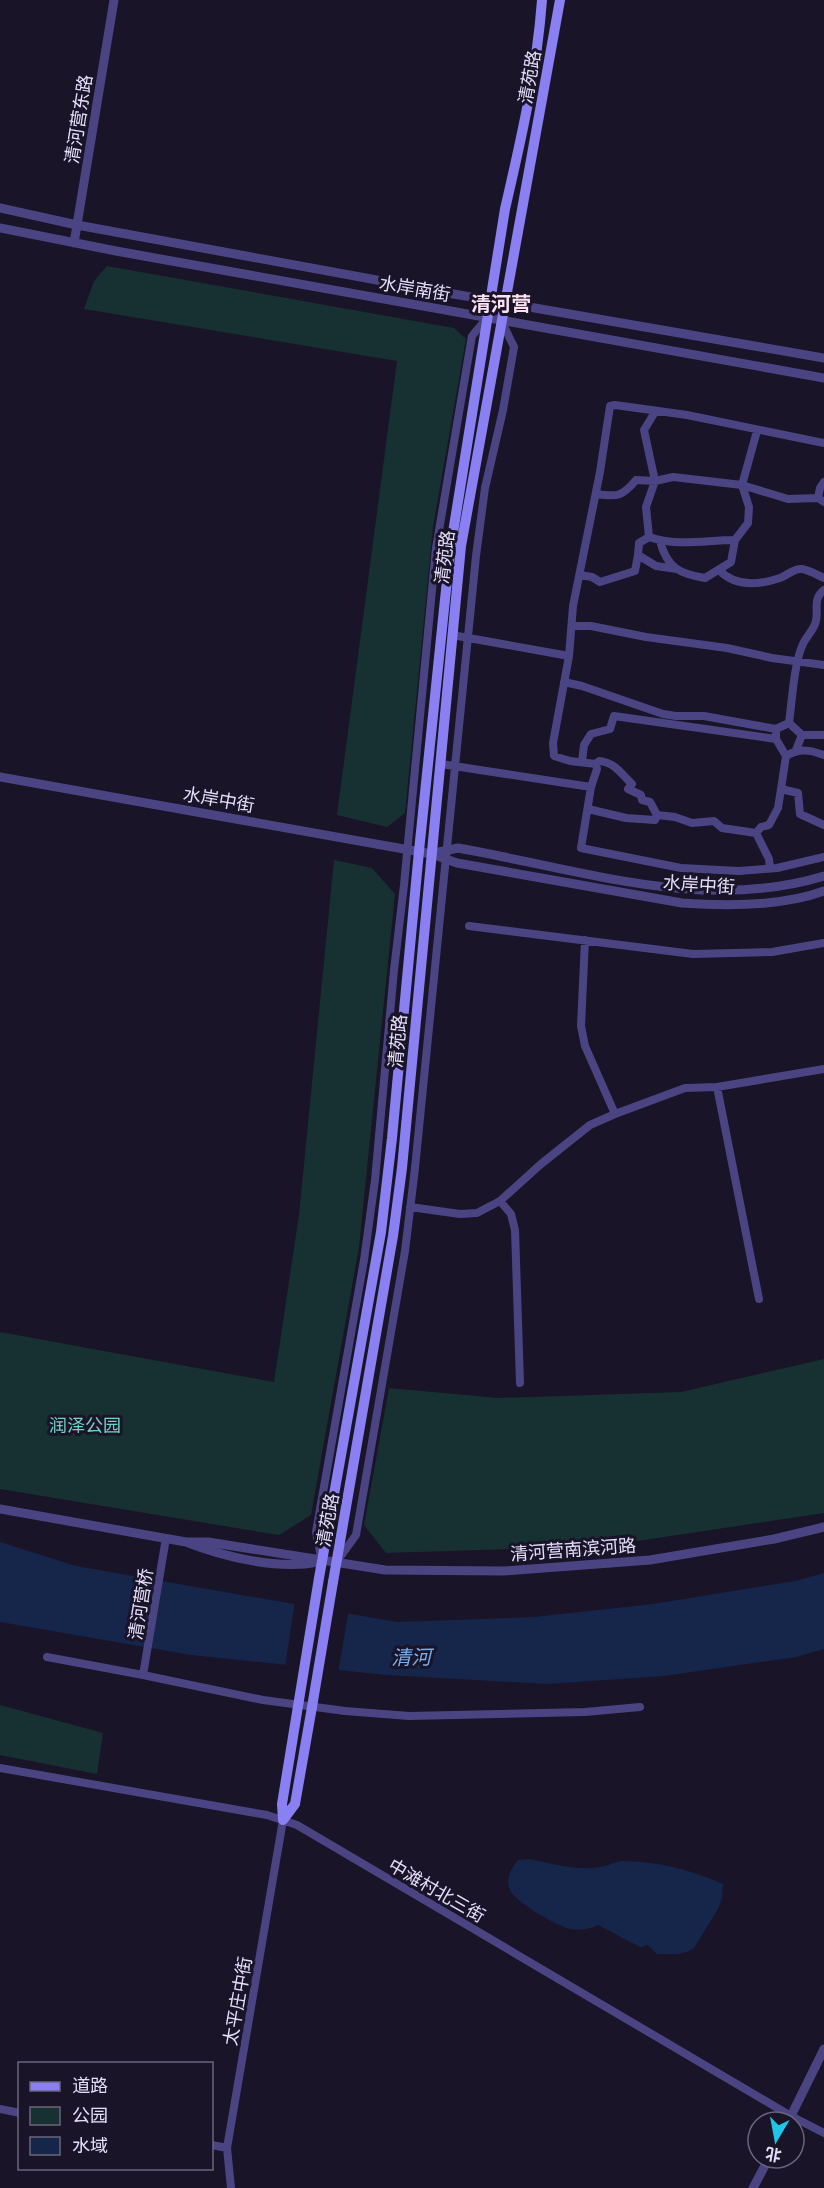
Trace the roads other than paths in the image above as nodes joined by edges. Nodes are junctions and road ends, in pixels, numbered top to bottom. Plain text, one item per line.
1 (114, 0) edge
2 (542, 0) edge
3 (560, 0) edge
4 (0, 208) edge
5 (77, 225) junction
6 (0, 228) edge
7 (74, 243) junction
8 (490, 300) junction
9 (505, 303) junction
10 (487, 318) junction
11 (501, 321) junction
12 (824, 358) edge
13 (824, 378) edge
14 (655, 412) junction
15 (757, 431) junction
16 (824, 443) edge
17 (655, 481) junction
18 (824, 482) edge
19 (742, 485) junction
20 (596, 494) junction
21 (821, 500) edge
22 (649, 537) junction
23 (735, 540) junction
24 (660, 541) junction
25 (638, 555) junction
26 (676, 569) junction
27 (718, 570) junction
28 (580, 575) junction
29 (824, 578) edge
30 (824, 590) edge
31 (573, 626) junction
32 (452, 635) junction
33 (467, 638) junction
34 (570, 656) junction
35 (798, 661) junction
36 (824, 665) edge
37 (564, 682) junction
38 (789, 723) junction
39 (776, 729) junction
40 (802, 735) junction
41 (824, 735) edge
42 (776, 739) junction
43 (796, 750) junction
44 (824, 755) edge
45 (786, 756) junction
46 (582, 762) junction
47 (441, 764) junction
48 (596, 764) junction
49 (455, 766) junction
50 (0, 777) edge
51 (591, 787) junction
52 (781, 789) junction
53 (588, 809) junction
54 (657, 815) junction
55 (824, 825) edge
56 (756, 833) junction
57 (413, 850) junction
58 (432, 854) junction
59 (446, 855) junction
60 (824, 857) edge
61 (770, 868) junction
62 (824, 876) edge
63 (824, 891) edge
64 (469, 926) dead end
65 (585, 940) junction
66 (824, 944) edge
67 (824, 1069) edge
68 (717, 1087) junction
69 (615, 1114) junction
70 (500, 1201) junction
71 (410, 1207) junction
72 (759, 1299) dead end
73 (520, 1383) dead end
74 (0, 1509) edge
75 (824, 1527) edge
76 (165, 1538) junction
77 (322, 1561) junction
78 (336, 1563) junction
79 (47, 1657) dead end
80 (143, 1675) junction
81 (298, 1705) junction
82 (640, 1707) dead end
83 (0, 1768) edge
84 (283, 1820) junction
85 (824, 2049) edge
86 (0, 2109) edge
87 (774, 2110) edge
88 (794, 2110) edge
89 (18, 2113) edge
90 (806, 2126) edge
91 (824, 2133) edge
92 (213, 2145) edge
93 (227, 2148) junction
94 (763, 2170) edge
95 (231, 2188) edge
96 (753, 2188) edge

1 - 5 street, 清河营东路
2 - 8 main road, 清苑路
3 - 9 main road, 清苑路
4 - 5 street, 水岸南街
5 - 7 street, 清河营东路
5 - 8 street, 水岸南街
6 - 7 street, 水岸南街
7 - 10 street, 水岸南街
8 - 9 street, 水岸南街
8 - 10 main road, 清苑路
9 - 11 main road, 清苑路
9 - 12 street, 水岸南街
10 - 11 street, 水岸南街
10 - 57 main road, 清苑路
11 - 13 street, 水岸南街
11 - 32 main road, 清苑路
11 - 33 street
14 - 15 street
14 - 17 street
14 - 20 street
15 - 16 street
15 - 19 street
17 - 19 street
17 - 20 street
17 - 22 street
18 - 21 street
19 - 21 street
19 - 23 street
20 - 28 street
22 - 24 street
22 - 25 street
23 - 24 street
23 - 27 street
24 - 26 street
25 - 26 street
25 - 28 street
26 - 27 street
27 - 29 street
28 - 31 street
30 - 35 street
31 - 34 street
31 - 35 street
32 - 33 street
32 - 47 main road, 清苑路
33 - 34 street
33 - 49 street
34 - 37 street
35 - 36 street
35 - 38 street
37 - 39 street
37 - 46 street
38 - 39 street
38 - 40 street
39 - 42 street
40 - 41 street
40 - 43 street
42 - 45 street
42 - 46 street
43 - 44 street
43 - 45 street
45 - 52 street
46 - 48 street
47 - 49 street
47 - 58 main road, 清苑路
48 - 51 street
48 - 54 street
49 - 51 street
49 - 59 street
50 - 57 street, 水岸中街
51 - 53 street
52 - 55 street
52 - 56 street
53 - 54 street
53 - 61 street
54 - 56 street
56 - 61 street
57 - 58 street, 水岸中街
57 - 77 main road, 清苑路
58 - 59 street, 水岸中街
58 - 78 main road, 清苑路
59 - 62 street, 水岸中街
59 - 63 street, 水岸中街
59 - 71 street
60 - 61 street
64 - 65 street
65 - 66 street
65 - 69 street
67 - 68 street
68 - 69 street
68 - 72 street
69 - 70 street
70 - 71 street
70 - 73 street
71 - 78 street
74 - 76 street, 清苑路
75 - 78 street, 清河营南滨河路
76 - 77 street, 清苑路
76 - 80 street, 清河营桥
77 - 78 street, 清河营南滨河路
77 - 81 main road, 清苑路
78 - 84 main road, 清苑路, bridge
79 - 80 street
80 - 81 street
81 - 82 street
81 - 84 main road, 清苑路
83 - 84 street, 中滩村北三街
84 - 87 street, 中滩村北三街
84 - 93 street, 太平庄中街
85 - 88 street
86 - 89 street
90 - 91 street, 中滩村北三街
92 - 93 street
93 - 95 street, 太平庄中街
94 - 96 street

